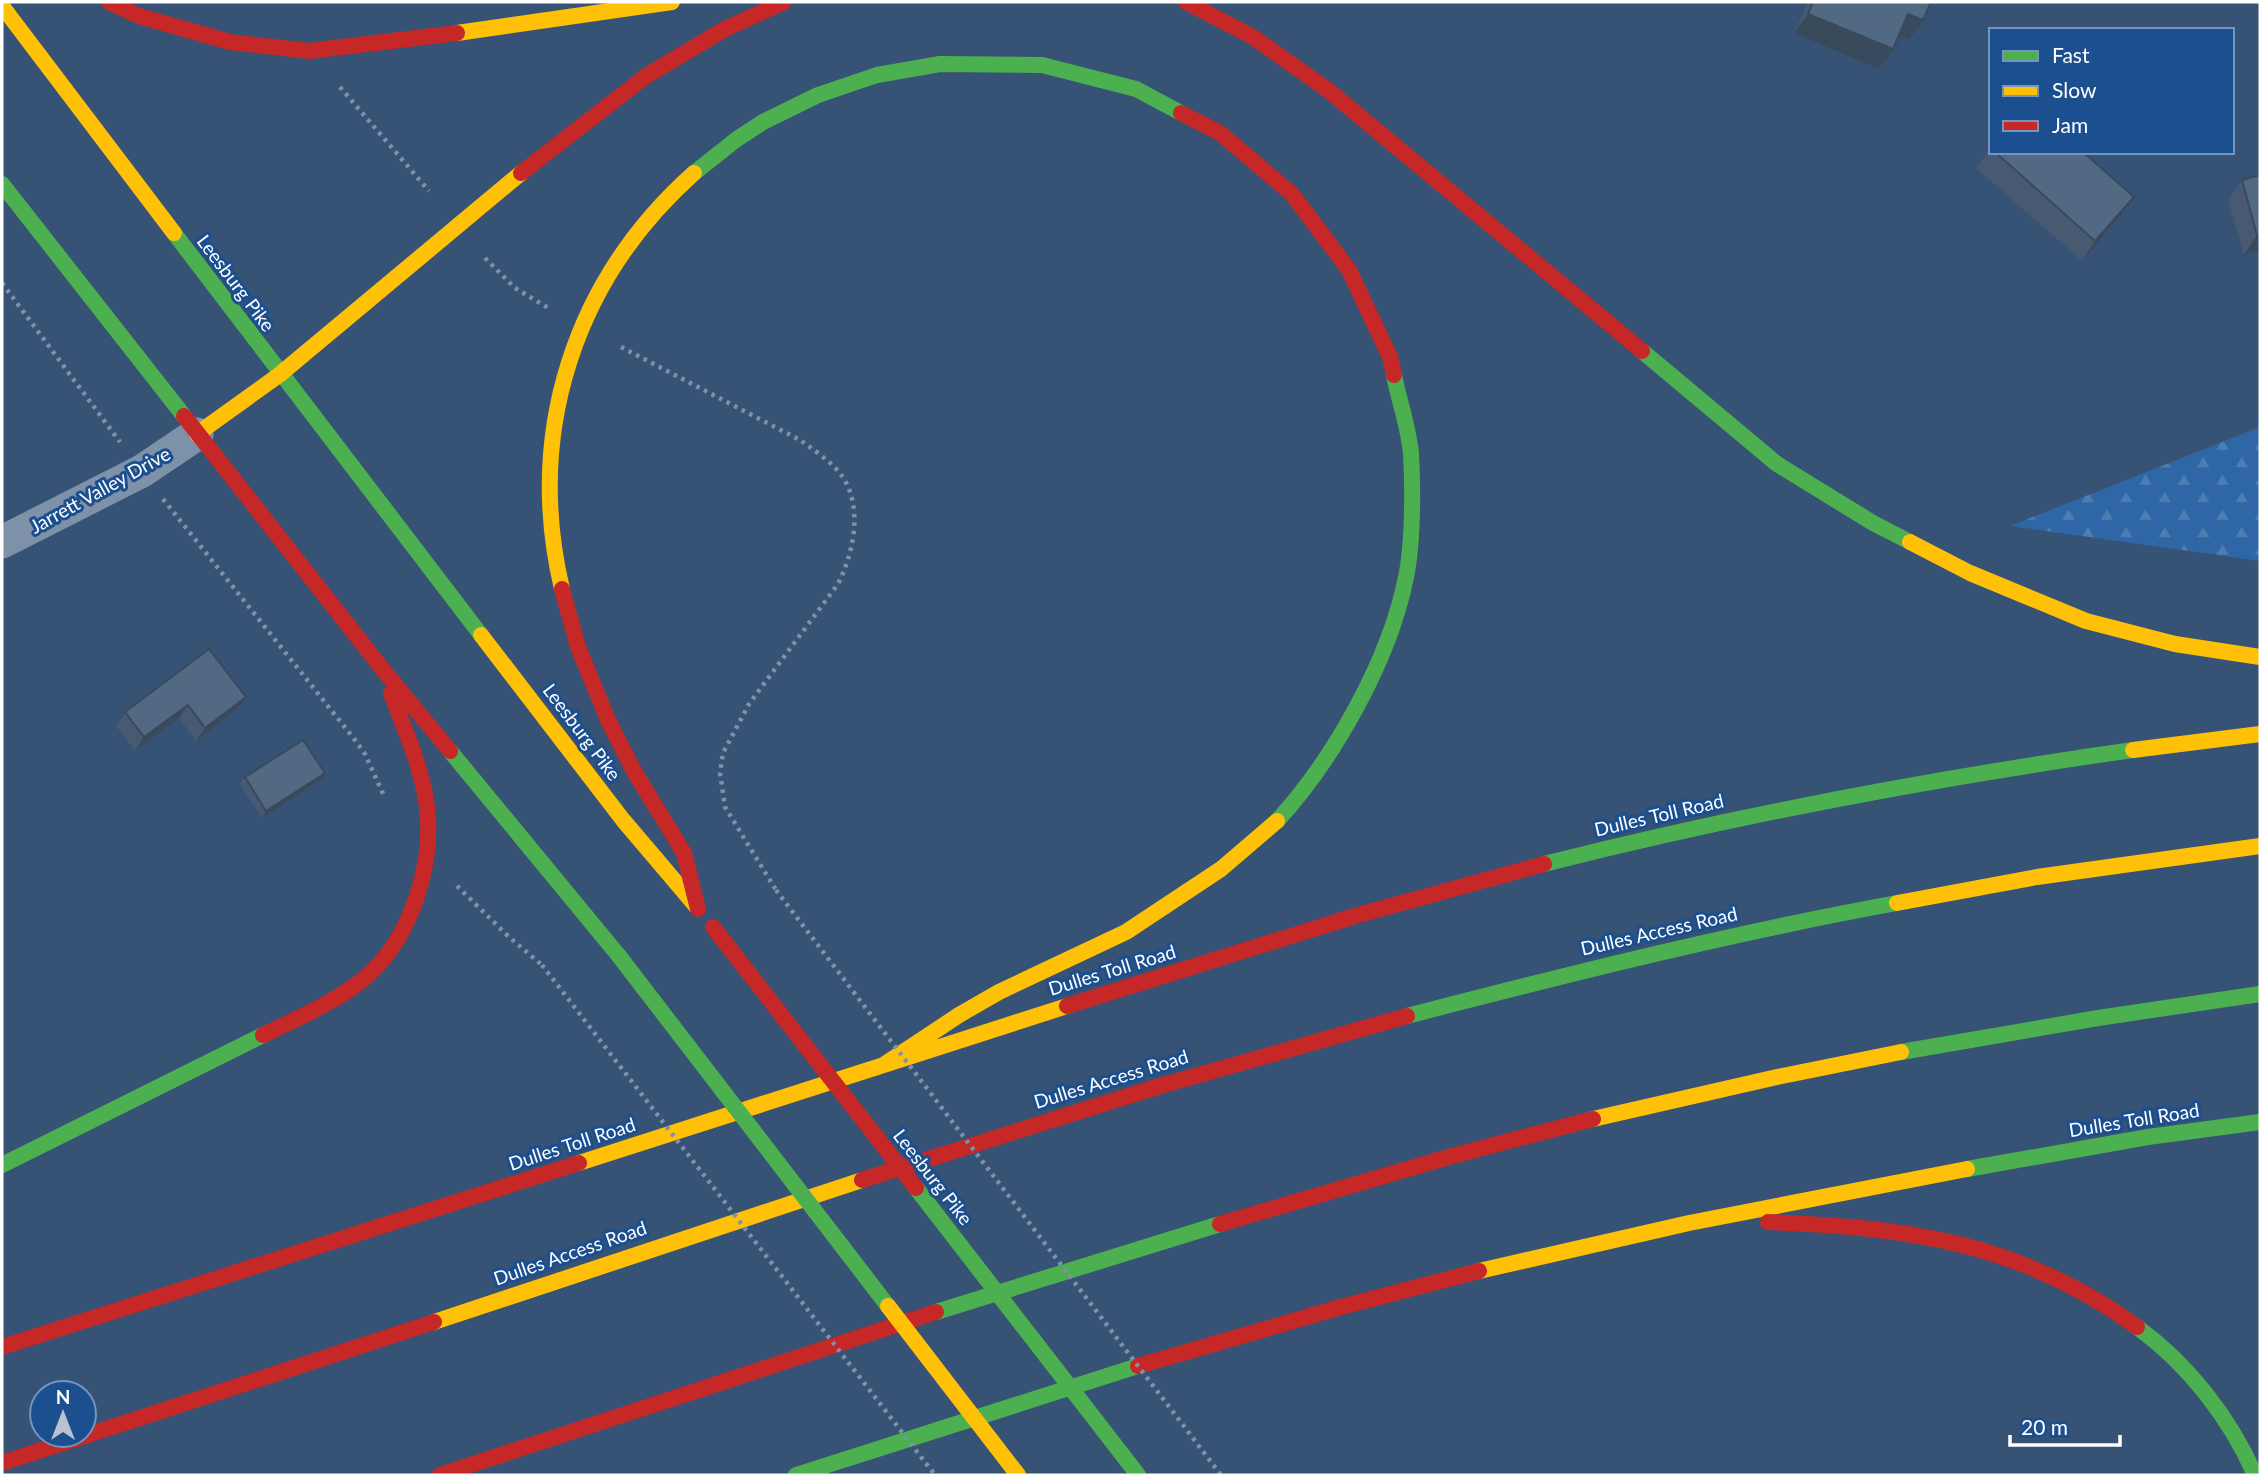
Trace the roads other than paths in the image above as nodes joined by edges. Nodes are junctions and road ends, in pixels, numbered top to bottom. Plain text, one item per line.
1 (109, 2) edge
2 (672, 2) edge
3 (784, 2) edge
4 (1186, 2) edge
5 (2, 6) edge
6 (2, 184) edge
7 (279, 375) junction
8 (197, 434) junction
9 (2, 542) edge
10 (2260, 657) edge
11 (384, 671) junction
12 (2260, 734) edge
13 (2260, 846) edge
14 (698, 909) junction
15 (2260, 994) edge
16 (885, 1064) junction
17 (2260, 1122) edge
18 (2, 1165) edge
19 (1626, 1236) junction
20 (2, 1347) edge
21 (844, 1460) junction
22 (2, 1463) edge
23 (440, 1475) edge
24 (796, 1475) edge
25 (811, 1475) edge
26 (1018, 1475) edge
27 (1138, 1475) edge
28 (2255, 1475) edge

1 - 2 highway
3 - 7 highway
4 - 10 highway
5 - 7 highway, Leesburg Pike
6 - 8 highway
7 - 8 highway
7 - 14 highway, Leesburg Pike
8 - 9 street, Jarrett Valley Drive
8 - 11 highway
11 - 18 highway
11 - 26 highway, bridge
12 - 16 highway, Dulles Toll Road
13 - 22 highway, Dulles Access Road
14 - 16 highway
14 - 27 highway, Leesburg Pike, bridge
15 - 23 highway
16 - 20 highway, Dulles Toll Road
17 - 19 highway, Dulles Toll Road
19 - 21 highway, Dulles Toll Road
19 - 28 highway
21 - 24 highway, Dulles Toll Road
21 - 25 highway

